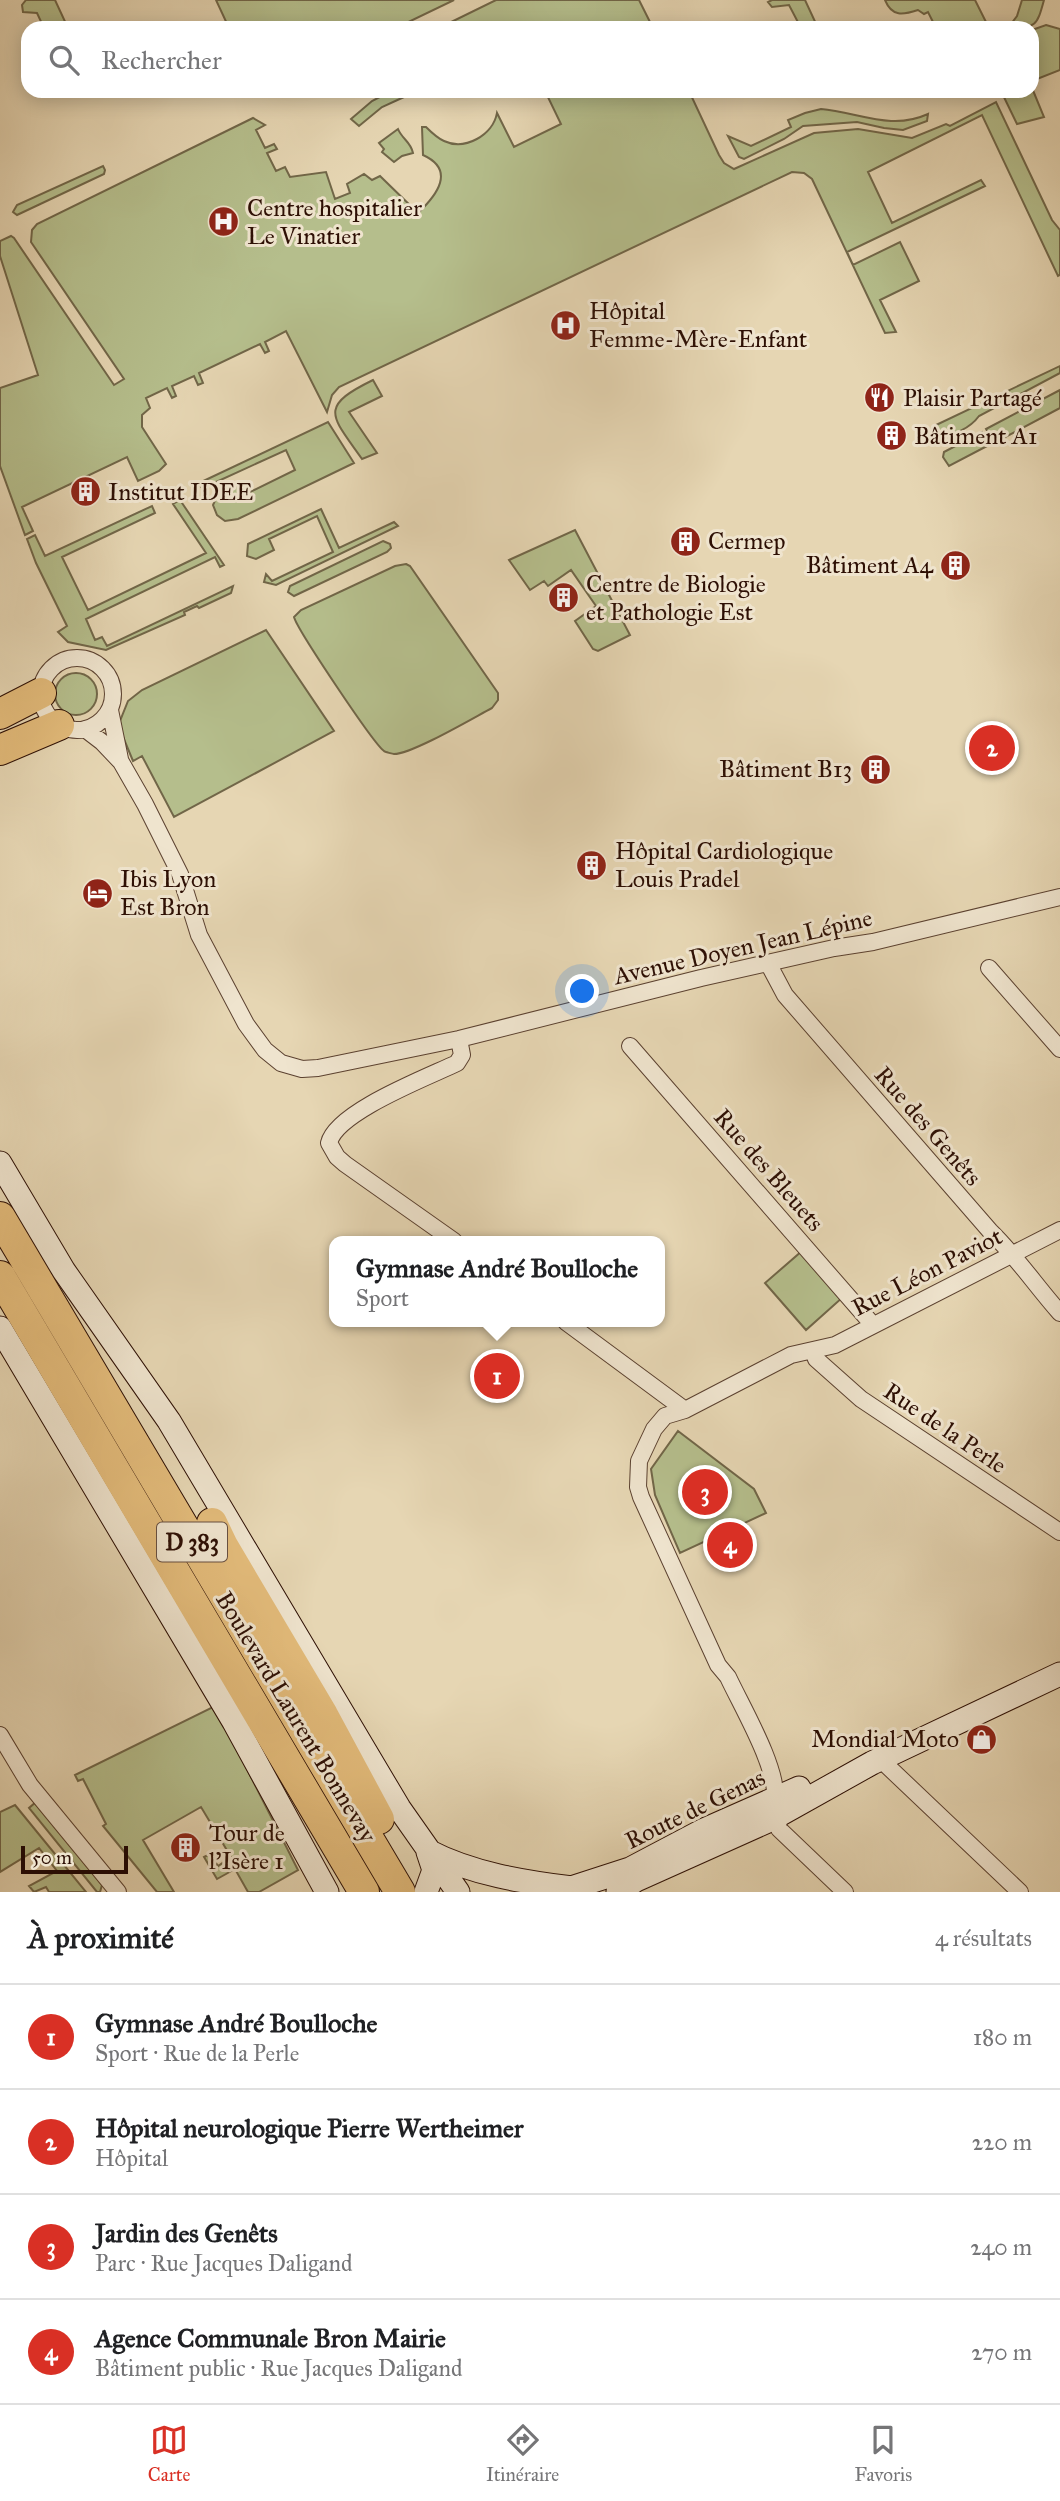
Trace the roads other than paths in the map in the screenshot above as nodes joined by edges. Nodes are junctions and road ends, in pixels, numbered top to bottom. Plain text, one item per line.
1 (41, 693) junction
2 (110, 710) junction
3 (0, 714) edge
4 (72, 727) junction
5 (0, 750) edge
6 (121, 761) junction
7 (1060, 897) edge
8 (768, 963) junction
9 (989, 968) dead end
10 (459, 1039) junction
11 (1057, 1039) edge
12 (630, 1046) dead end
13 (0, 1163) edge
14 (0, 1217) edge
15 (1060, 1230) edge
16 (447, 1236) edge
17 (1013, 1254) junction
18 (64, 1271) junction
19 (0, 1276) edge
20 (1060, 1313) edge
21 (873, 1325) junction
22 (573, 1327) edge
23 (0, 1328) edge
24 (813, 1351) junction
25 (685, 1409) junction
26 (212, 1523) joint
27 (1060, 1532) edge
28 (1059, 1676) edge
29 (0, 1735) edge
30 (880, 1759) junction
31 (776, 1807) junction
32 (704, 1830) junction
33 (692, 1856) junction
34 (404, 1868) edge
35 (633, 1883) edge
36 (339, 1889) edge
37 (566, 1890) edge
38 (117, 1892) edge
39 (420, 1892) edge
40 (426, 1892) edge
41 (458, 1892) edge
42 (845, 1892) edge
43 (1020, 1892) edge

1 - 2 street
1 - 3 highway
1 - 4 street
2 - 4 street
2 - 6 street, Avenue Doyen Jean Lépine
4 - 5 highway
4 - 6 street, Avenue Doyen Jean Lépine
6 - 10 street, Avenue Doyen Jean Lépine
7 - 8 street, Avenue Doyen Jean Lépine
8 - 10 street, Avenue Doyen Jean Lépine
8 - 17 street, Rue des Genêts
9 - 11 street
10 - 16 street
12 - 21 street, Rue des Bleuets
13 - 18 main road
14 - 34 highway, Boulevard Laurent Bonnevay / D 383
15 - 17 street, Rue Léon Paviot
17 - 20 street, Rue des Genêts
17 - 21 street, Rue Léon Paviot
18 - 26 main road
18 - 34 main road
19 - 36 highway, Boulevard Laurent Bonnevay / D 383
21 - 24 street, Rue Léon Paviot
22 - 25 street
23 - 36 main road
24 - 25 street, Rue Léon Paviot
24 - 27 street, Rue de la Perle
25 - 31 street, Rue Léon Paviot
26 - 34 highway
28 - 30 main road, Route de Genas
29 - 38 street
30 - 31 main road, Route de Genas
30 - 43 street
31 - 32 main road, Route de Genas
31 - 33 main road, Route de Genas
31 - 42 street
32 - 33 street
32 - 35 main road, Route de Genas
33 - 35 main road, Route de Genas
34 - 37 main road
34 - 39 highway
34 - 40 main road
34 - 41 main road
35 - 37 main road, Route de Genas

